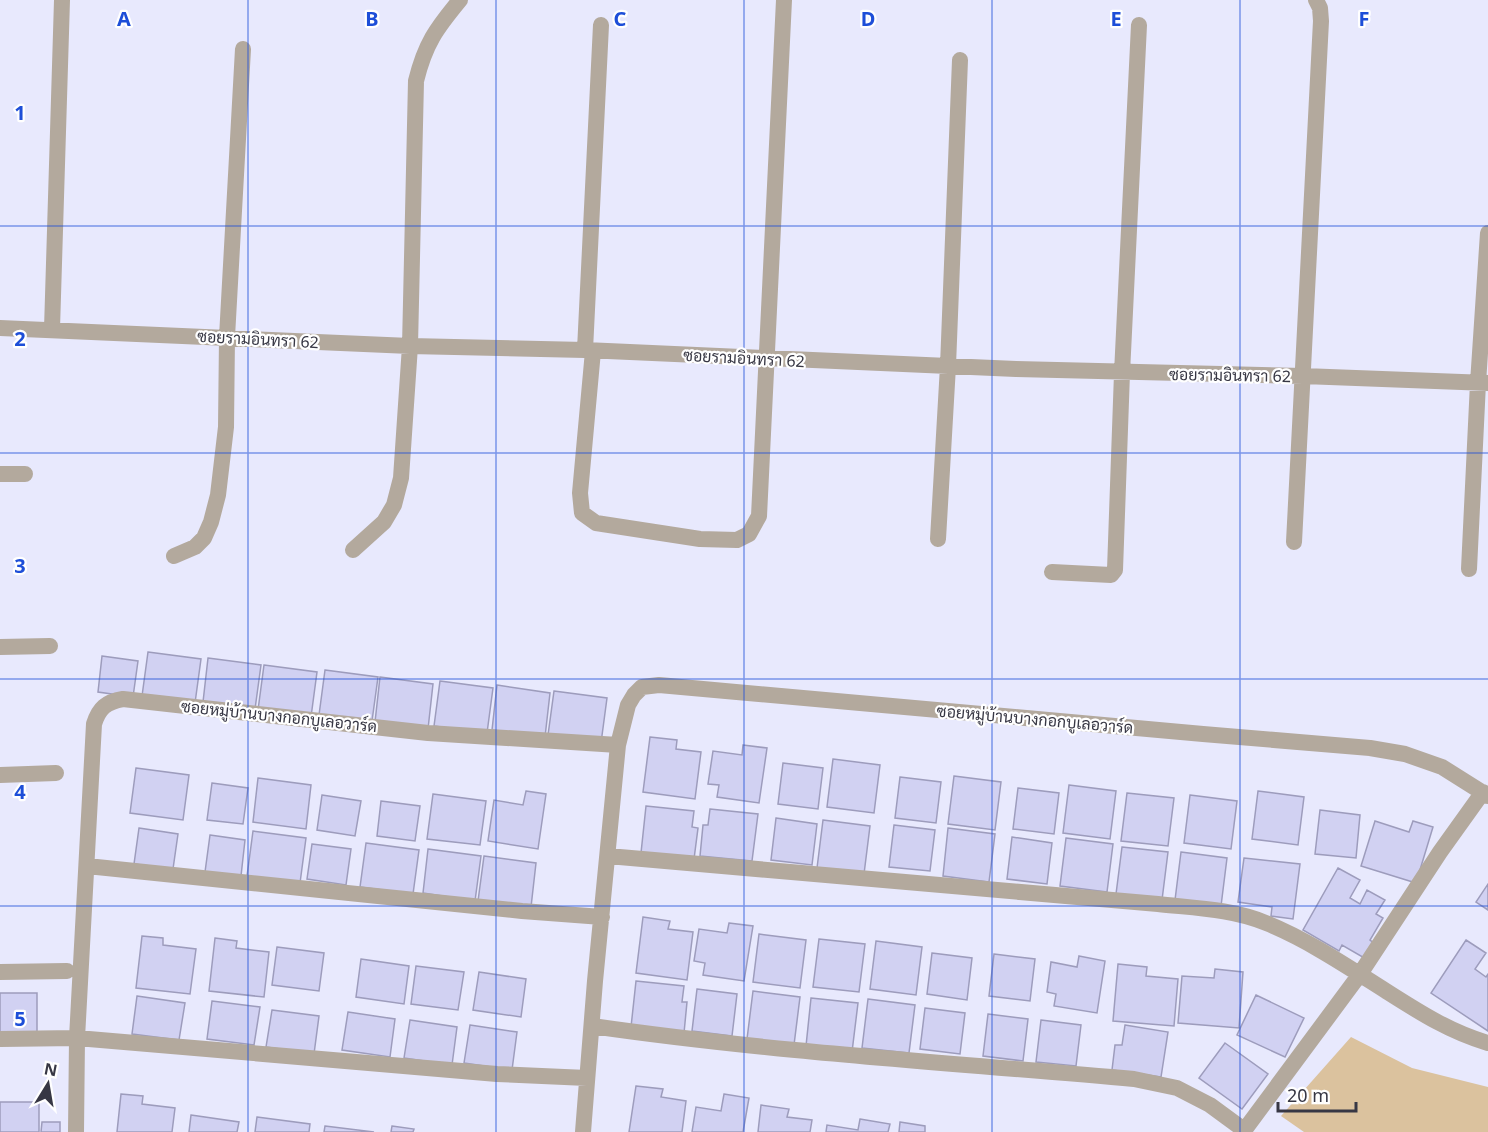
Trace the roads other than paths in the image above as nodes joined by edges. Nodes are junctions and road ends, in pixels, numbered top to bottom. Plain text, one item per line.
1 (62, 0) edge
2 (460, 0) edge
3 (784, 0) edge
4 (1316, 0) edge
5 (601, 25) dead end
6 (1139, 25) dead end
7 (243, 49) dead end
8 (960, 60) dead end
9 (1488, 233) edge
10 (0, 328) edge
11 (52, 329) junction
12 (227, 337) junction
13 (410, 346) junction
14 (589, 351) junction
15 (767, 359) junction
16 (948, 366) junction
17 (1122, 373) junction
18 (1303, 376) junction
19 (1483, 383) edge
20 (0, 474) edge
21 (25, 474) dead end
22 (938, 539) dead end
23 (1294, 542) dead end
24 (353, 550) dead end
25 (174, 556) dead end
26 (1469, 569) dead end
27 (1052, 572) dead end
28 (50, 646) dead end
29 (0, 647) edge
30 (618, 745) junction
31 (56, 773) dead end
32 (0, 775) edge
33 (1485, 794) edge
34 (608, 856) junction
35 (87, 866) junction
36 (602, 917) junction
37 (67, 971) dead end
38 (0, 972) edge
39 (1360, 974) junction
40 (592, 1026) junction
41 (77, 1038) junction
42 (0, 1039) edge
43 (1488, 1043) edge
44 (587, 1078) junction
45 (1244, 1131) edge
46 (76, 1132) edge
47 (583, 1132) edge

1 - 11 street
2 - 13 street
3 - 15 street
4 - 18 street
5 - 14 street
6 - 17 street
7 - 12 street
8 - 16 street
9 - 19 street
10 - 11 street, ซอยรามอินทรา 62
11 - 12 street, ซอยรามอินทรา 62
12 - 13 street, ซอยรามอินทรา 62
12 - 25 street
13 - 14 street, ซอยรามอินทรา 62
13 - 24 street
14 - 15 street, ซอยรามอินทรา 62
14 - 15 street
15 - 16 street, ซอยรามอินทรา 62
16 - 17 street, ซอยรามอินทรา 62
16 - 22 street
17 - 18 street, ซอยรามอินทรา 62
17 - 27 street
18 - 19 street, ซอยรามอินทรา 62
18 - 23 street
19 - 26 street
20 - 21 street
28 - 29 street
30 - 33 street, ซอยหมู่บ้านบางกอกบูเลอวาร์ด
30 - 34 street, ซอยหมู่บ้านบางกอกบูเลอวาร์ด
30 - 35 street, ซอยหมู่บ้านบางกอกบูเลอวาร์ด
31 - 32 street
33 - 39 street, ซอยหมู่บ้านบางกอกบูเลอวาร์ด
34 - 36 street, ซอยหมู่บ้านบางกอกบูเลอวาร์ด
34 - 39 street
35 - 36 street
35 - 41 street, ซอยหมู่บ้านบางกอกบูเลอวาร์ด
36 - 40 street, ซอยหมู่บ้านบางกอกบูเลอวาร์ด
37 - 38 street
39 - 43 street
39 - 45 street, ซอยหมู่บ้านบางกอกบูเลอวาร์ด
40 - 44 street, ซอยหมู่บ้านบางกอกบูเลอวาร์ด
40 - 45 street, ซอยหมู่บ้านบางกอกบูเลอวาร์ด
41 - 42 street
41 - 44 street
41 - 46 street, ซอยหมู่บ้านบางกอกบูเลอวาร์ด
44 - 47 street, ซอยหมู่บ้านบางกอกบูเลอวาร์ด

